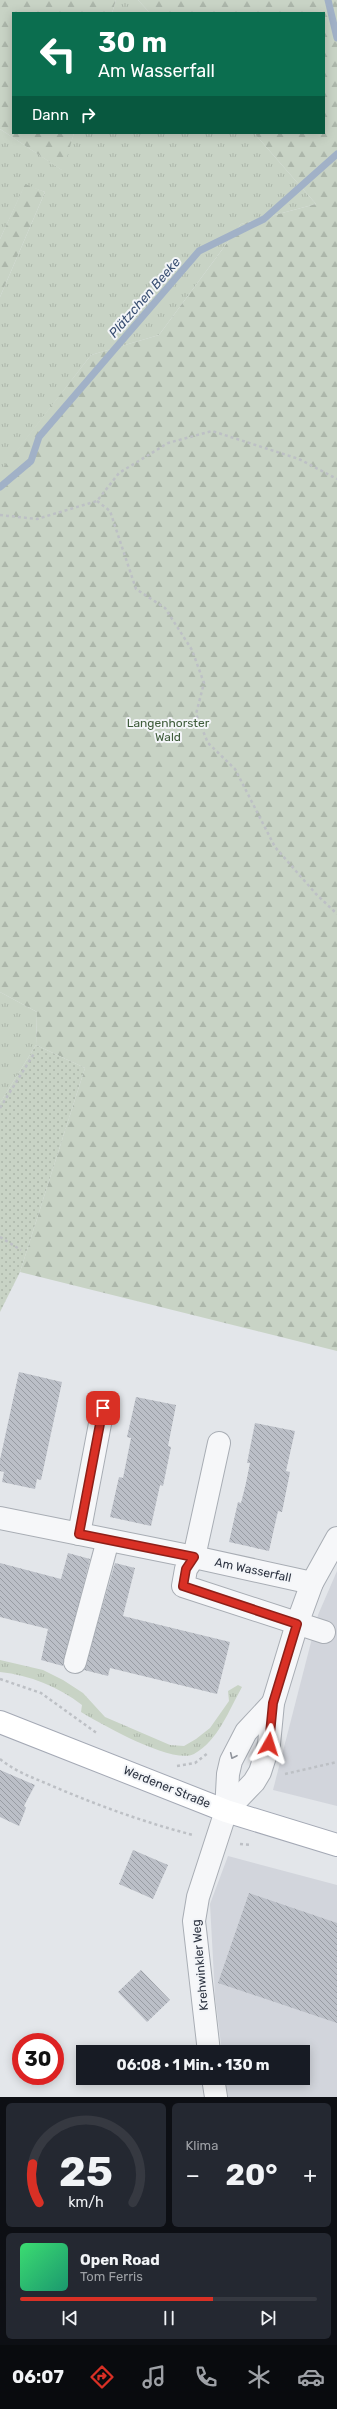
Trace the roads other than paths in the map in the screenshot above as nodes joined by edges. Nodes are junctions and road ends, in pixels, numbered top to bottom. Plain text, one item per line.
1 (103, 1408) dead end
2 (219, 1443) dead end
3 (0, 1518) edge
4 (79, 1534) junction
5 (337, 1538) edge
6 (108, 1540) junction
7 (194, 1557) junction
8 (312, 1583) junction
9 (297, 1624) junction
10 (324, 1632) dead end
11 (76, 1662) dead end
12 (273, 1703) junction
13 (0, 1722) edge
14 (226, 1811) junction
15 (337, 1845) edge
16 (208, 2045) edge
17 (214, 2085) edge
18 (216, 2097) edge

1 - 4 street
2 - 7 street
3 - 4 street, Am Wasserfall
4 - 6 street, Am Wasserfall
5 - 8 street
6 - 7 street, Am Wasserfall
6 - 11 street
7 - 8 street, Am Wasserfall
7 - 9 street
8 - 9 street
9 - 10 street
9 - 12 street
12 - 14 street
12 -> 14 street
13 - 14 main road, Werdener Straße
14 - 15 main road, Werdener Straße
14 - 16 street, Krehwinkler Weg
17 - 18 street

